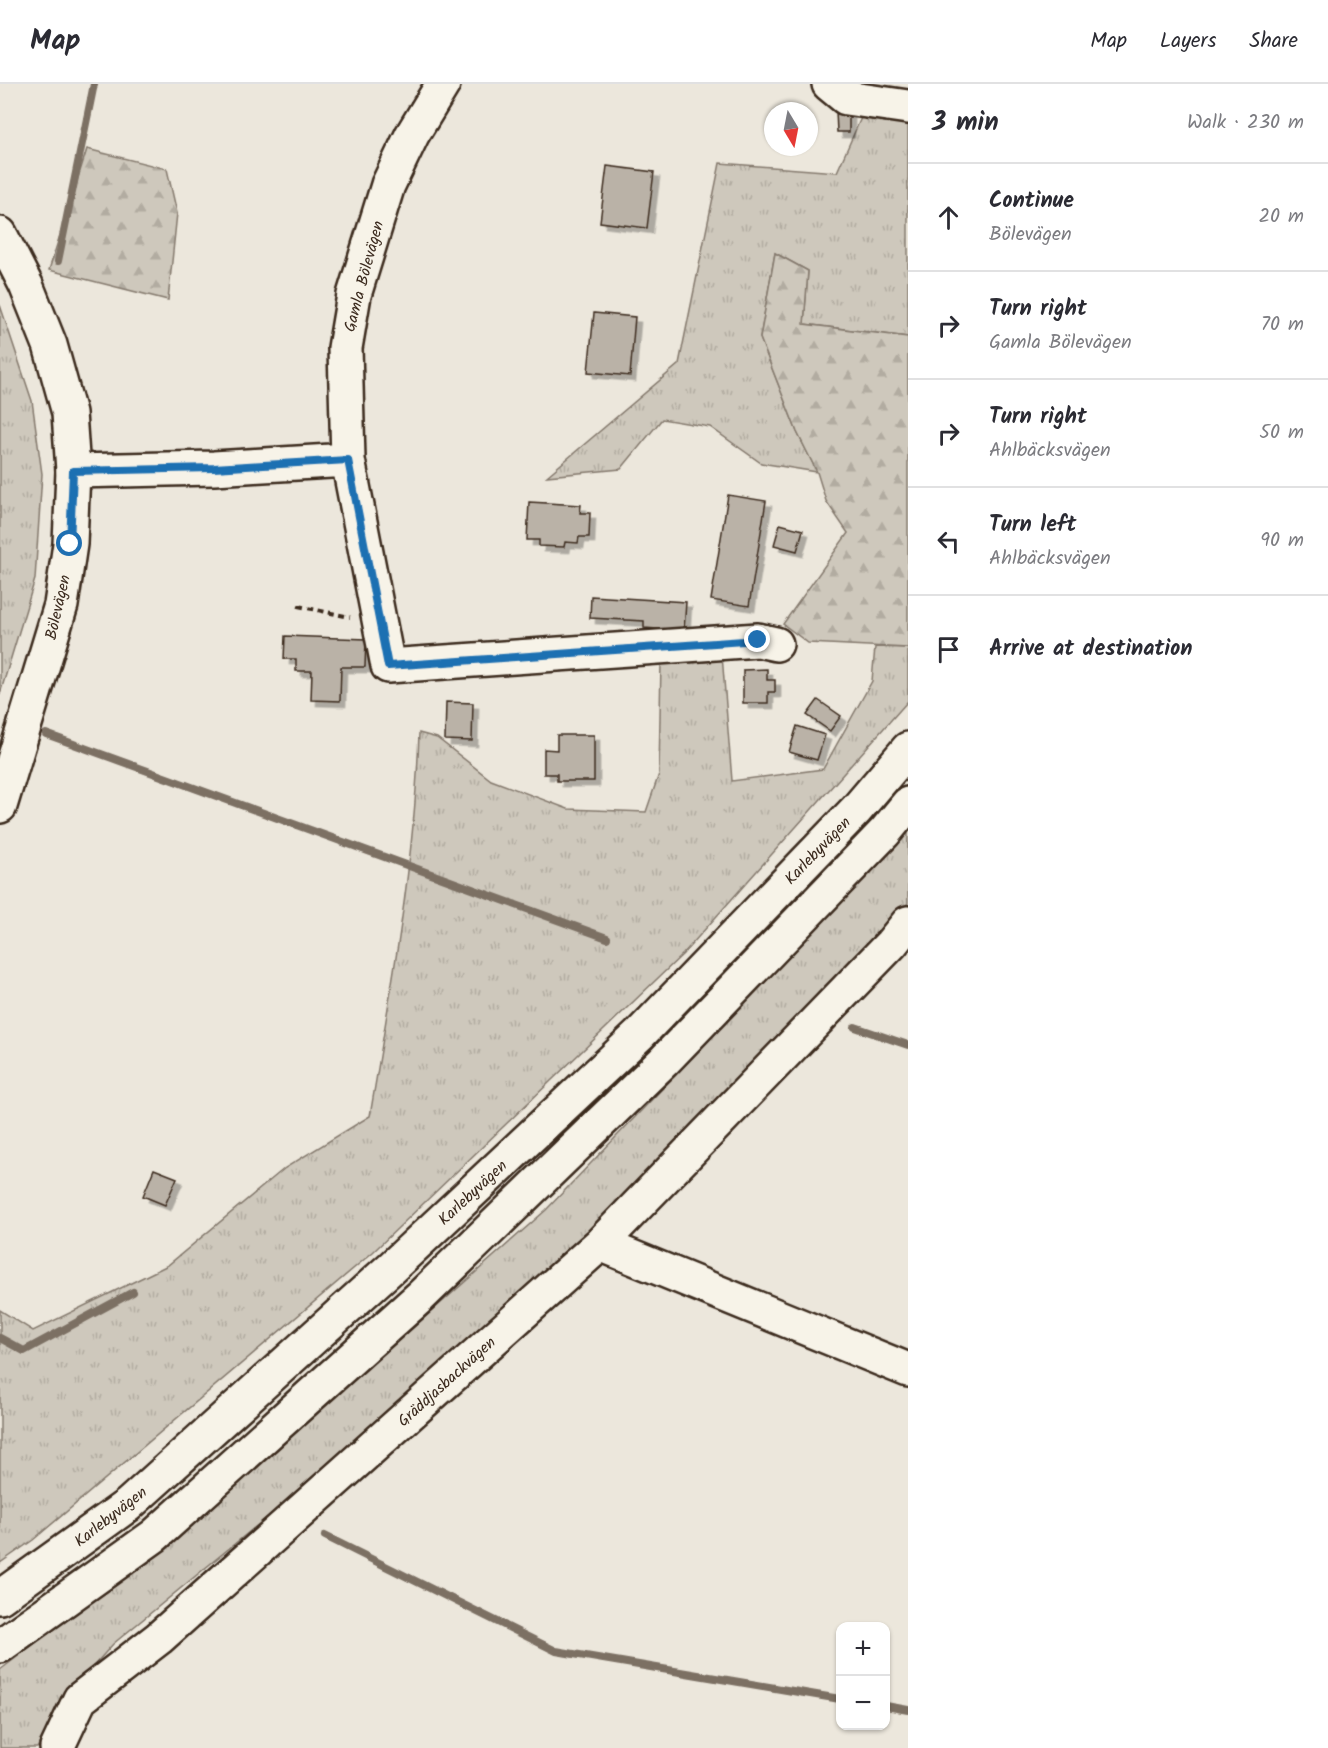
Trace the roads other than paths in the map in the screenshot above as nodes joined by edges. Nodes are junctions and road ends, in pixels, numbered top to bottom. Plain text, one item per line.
1 (443, 84) edge
2 (829, 84) edge
3 (908, 107) edge
4 (0, 234) edge
5 (348, 460) junction
6 (73, 471) junction
7 (776, 644) dead end
8 (908, 749) edge
9 (908, 804) edge
10 (0, 806) edge
11 (908, 923) edge
12 (600, 1244) junction
13 (908, 1370) edge
14 (0, 1597) edge
15 (0, 1646) edge
16 (57, 1748) edge

1 - 5 main road, Gamla Bölevägen
2 - 3 main road
4 - 6 main road, Bölevägen
5 - 6 main road
5 - 7 main road, Gamla Bölevägen
6 - 10 main road, Bölevägen
8 - 14 main road, Karlebyvägen
9 - 15 main road
11 - 12 main road, Gräddjasbackvägen
12 - 13 main road
12 - 16 main road, Gräddjasbackvägen

